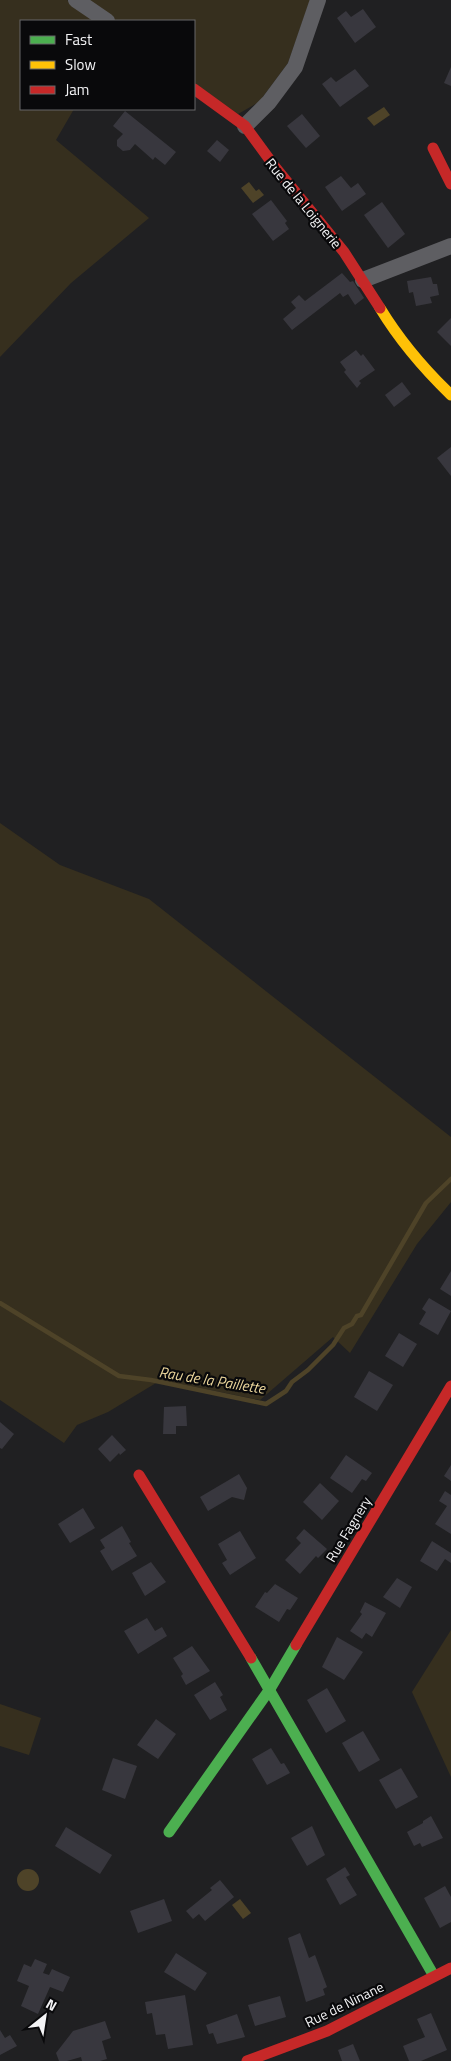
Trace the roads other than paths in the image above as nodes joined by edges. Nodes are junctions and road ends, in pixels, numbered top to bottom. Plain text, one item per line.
1 (76, 0) edge
2 (318, 0) edge
3 (106, 20) edge
4 (195, 90) edge
5 (245, 126) junction
6 (433, 148) dead end
7 (451, 184) edge
8 (451, 246) edge
9 (363, 280) junction
10 (451, 395) edge
11 (451, 1386) edge
12 (139, 1476) dead end
13 (270, 1689) junction
14 (169, 1832) dead end
15 (451, 1968) edge
16 (434, 1976) junction
17 (247, 2061) edge

1 - 3 street
2 - 5 street
4 - 5 street, Rue de la Loignerie
5 - 9 street, Rue de la Loignerie
6 - 7 street
8 - 9 street
9 - 10 street, Rue de la Loignerie
11 - 13 street, Rue Fagnery
12 - 13 street
13 - 14 street, Rue Fagnery
13 - 16 street
15 - 16 street, Rue de Ninane
16 - 17 street, Rue de Ninane

